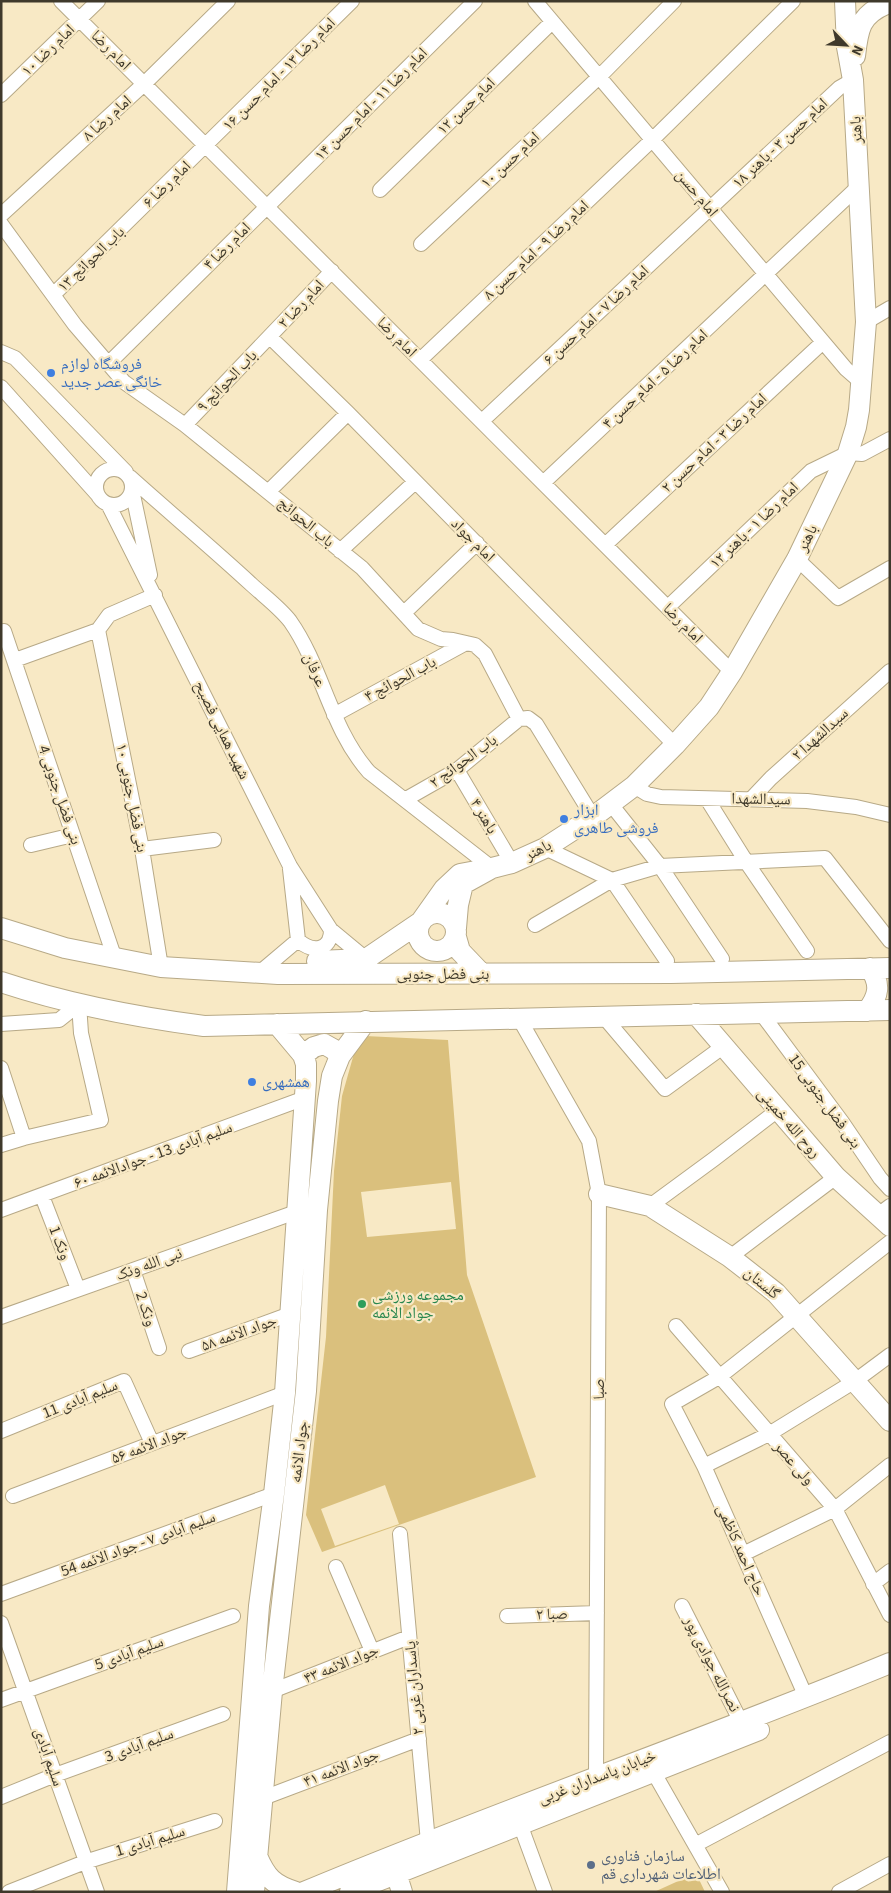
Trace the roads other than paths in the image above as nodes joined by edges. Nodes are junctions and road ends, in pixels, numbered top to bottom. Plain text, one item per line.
1 (61, 1) edge
2 (98, 1) edge
3 (228, 1) edge
4 (352, 1) edge
5 (475, 1) edge
6 (674, 1) edge
7 (793, 1) edge
8 (845, 1) edge
9 (537, 2) edge
10 (887, 5) edge
11 (80, 19) junction
12 (552, 22) junction
13 (599, 77) junction
14 (853, 80) junction
15 (144, 84) junction
16 (1, 96) edge
17 (652, 140) junction
18 (206, 146) junction
19 (859, 186) junction
20 (380, 190) dead end
21 (267, 207) junction
22 (710, 208) junction
23 (1, 215) edge
24 (129, 222) joint
25 (1, 224) edge
26 (421, 244) dead end
27 (332, 271) junction
28 (766, 274) junction
29 (53, 296) junction
30 (890, 308) edge
31 (866, 322) junction
32 (270, 337) junction
33 (823, 342) junction
34 (1, 352) edge
35 (420, 360) junction
36 (108, 364) junction
37 (862, 383) junction
38 (1, 386) edge
39 (348, 413) junction
40 (482, 421) junction
41 (184, 425) junction
42 (890, 439) edge
43 (848, 453) junction
44 (129, 480) junction
45 (415, 482) junction
46 (543, 483) junction
47 (269, 491) junction
48 (97, 494) junction
49 (108, 504) junction
50 (477, 544) junction
51 (606, 545) junction
52 (340, 551) junction
53 (797, 559) junction
54 (890, 568) edge
55 (155, 595) junction
56 (668, 607) junction
57 (404, 613) junction
58 (98, 630) junction
59 (4, 631) dead end
60 (466, 643) junction
61 (14, 660) junction
62 (890, 671) edge
63 (732, 672) junction
64 (334, 715) junction
65 (519, 719) junction
66 (675, 744) junction
67 (457, 770) junction
68 (634, 786) junction
69 (752, 798) junction
70 (406, 799) junction
71 (707, 799) junction
72 (610, 803) junction
73 (890, 815) edge
74 (593, 817) junction
75 (74, 835) junction
76 (214, 840) dead end
77 (31, 845) dead end
78 (545, 848) junction
79 (142, 849) junction
80 (512, 863) junction
81 (747, 863) junction
82 (290, 866) junction
83 (660, 866) junction
84 (492, 868) junction
85 (612, 880) junction
86 (420, 922) junction
87 (535, 926) dead end
88 (1, 928) edge
89 (331, 930) junction
90 (456, 932) junction
91 (298, 940) junction
92 (890, 941) edge
93 (807, 951) dead end
94 (115, 959) junction
95 (366, 959) junction
96 (722, 959) dead end
97 (667, 962) dead end
98 (162, 967) junction
99 (870, 968) junction
100 (890, 968) edge
101 (268, 973) junction
102 (482, 974) junction
103 (1, 982) edge
104 (79, 1004) junction
105 (890, 1010) edge
106 (867, 1011) junction
107 (761, 1013) junction
108 (696, 1014) junction
109 (604, 1017) junction
110 (520, 1020) junction
111 (366, 1021) junction
112 (1, 1024) edge
113 (277, 1024) junction
114 (724, 1046) junction
115 (303, 1055) junction
116 (340, 1056) junction
117 (1, 1068) edge
118 (305, 1098) junction
119 (778, 1110) junction
120 (24, 1138) junction
121 (1, 1145) edge
122 (836, 1177) junction
123 (890, 1189) edge
124 (599, 1194) junction
125 (42, 1196) junction
126 (650, 1206) junction
127 (1, 1210) edge
128 (296, 1212) junction
129 (886, 1216) edge
130 (890, 1242) edge
131 (730, 1257) junction
132 (132, 1270) junction
133 (78, 1289) junction
134 (290, 1314) junction
135 (1, 1316) edge
136 (798, 1316) junction
137 (676, 1326) dead end
138 (159, 1348) dead end
139 (189, 1351) dead end
140 (890, 1355) edge
141 (719, 1377) junction
142 (855, 1381) junction
143 (285, 1393) junction
144 (890, 1421) edge
145 (1, 1430) edge
146 (769, 1434) junction
147 (152, 1443) junction
148 (890, 1465) edge
149 (704, 1466) junction
150 (274, 1494) junction
151 (13, 1496) dead end
152 (835, 1509) junction
153 (400, 1534) dead end
154 (743, 1554) junction
155 (336, 1566) dead end
156 (890, 1572) edge
157 (873, 1584) junction
158 (1, 1594) edge
159 (682, 1606) dead end
160 (597, 1613) junction
161 (890, 1615) edge
162 (232, 1616) dead end
163 (507, 1616) dead end
164 (1, 1623) edge
165 (409, 1636) junction
166 (372, 1651) junction
167 (890, 1663) edge
168 (890, 1677) edge
169 (25, 1690) junction
170 (272, 1691) junction
171 (806, 1697) junction
172 (1, 1700) edge
173 (223, 1714) dead end
174 (741, 1722) junction
175 (419, 1739) junction
176 (890, 1742) edge
177 (654, 1773) junction
178 (55, 1775) junction
179 (596, 1777) junction
180 (1, 1798) edge
181 (263, 1798) junction
182 (215, 1821) dead end
183 (520, 1824) junction
184 (428, 1842) junction
185 (695, 1845) junction
186 (257, 1856) junction
187 (85, 1862) junction
188 (890, 1864) edge
189 (239, 1866) junction
190 (396, 1874) edge
191 (841, 1891) edge
192 (9, 1892) edge
193 (96, 1892) edge
194 (226, 1892) edge
195 (238, 1892) edge
196 (254, 1892) edge
197 (296, 1892) edge
198 (304, 1892) edge
199 (350, 1892) edge
200 (544, 1892) edge
201 (722, 1892) edge

1 - 11 street, امام رضا
2 - 11 street, امام رضا ۱۰
3 - 15 street, امام رضا ۸
4 - 18 street, امام رضا ۱۳ - امام حسن ۱۶
5 - 21 street, امام رضا ۱۱ - امام حسن ۱۴
6 - 13 street, امام حسن ۱۰
7 - 17 street, امام رضا ۹ - امام حسن ۸
8 - 14 street, باهنر
9 - 12 street, امام حسن
10 - 14 street, باهنر
11 - 15 street, امام رضا
11 - 16 street, امام رضا ۱۰
12 - 13 street, امام حسن
12 - 20 street, امام حسن ۱۲
13 - 17 street, امام حسن
13 - 26 street, امام حسن ۱۰
14 - 19 street, باهنر
14 - 22 street, امام حسن ۳ - باهنر ۱۸
15 - 18 street, امام رضا
15 - 23 street, امام رضا ۸
17 - 22 street, امام حسن
17 - 35 street, امام رضا ۹ - امام حسن ۸
18 - 21 street, امام رضا
18 - 24 street, امام رضا ۶
19 - 28 street, امام رضا ۵ - امام حسن ۴
19 - 31 street, باهنر
21 - 27 street, امام رضا
21 - 36 street, امام رضا ۴
22 - 28 street, امام حسن
22 - 40 street, امام رضا ۷ - امام حسن ۶
24 - 29 street, باب الحوائج ۱۳
25 - 29 street, باب الحوائج
27 - 32 street, امام رضا ۲
27 - 35 street, امام رضا
28 - 33 street, امام حسن
28 - 46 street, امام رضا ۵ - امام حسن ۴
29 - 36 street, باب الحوائج
30 - 31 street
31 - 37 street, باهنر
32 - 39 street, امام جواد
32 - 41 street, باب الحوائج ۹
33 - 37 street, امام حسن
33 - 51 street, امام رضا ۳ - امام حسن ۲
34 - 44 street, عرفان
35 - 40 street, امام رضا
36 - 41 street, باب الحوائج
37 - 43 street, باهنر
38 - 48 street
39 - 45 street, امام جواد
39 - 47 street
40 - 46 street, امام رضا
41 - 47 street, باب الحوائج
42 - 43 street, امام رضا ۱ - باهنر ۱۲
43 - 53 street, باهنر
43 - 56 street, امام رضا ۱ - باهنر ۱۲
44 - 48 street
44 - 49 street
44 - 55 street, شهید همایی فصیح
44 - 64 street, عرفان
45 - 50 street, امام جواد
45 - 52 street
46 - 51 street, امام رضا
47 - 52 street, باب الحوائج
48 - 49 street
49 - 55 street, شهید همایی فصیح
50 - 57 street
50 - 66 street, امام جواد
51 - 56 street, امام رضا
52 - 57 street, باب الحوائج
53 - 54 street
53 - 63 street, باهنر
55 - 58 street
55 - 82 street, شهید همایی فصیح
56 - 63 street, امام رضا
57 - 60 street, باب الحوائج
58 - 61 street
58 - 79 street, بنی فضل جنوبی ۱۰
59 - 61 street, بنی فضل جنوبی 4
60 - 64 street, باب الحوائج ۴
60 - 65 street, باب الحوائج
61 - 75 street, بنی فضل جنوبی 4
62 - 69 street, سیدالشهدا ۲
63 - 66 street, باهنر
64 - 70 street, عرفان
65 - 67 street, باب الحوائج ۲
65 - 74 street
66 - 68 street, باهنر
67 - 70 street, باب الحوائج ۲
67 - 80 street, باهنر ۴
68 - 71 street, سیدالشهدا
68 - 72 street, باهنر
69 - 71 street, سیدالشهدا
69 - 73 street, سیدالشهدا
70 - 84 street, عرفان
71 - 81 street
72 - 74 street, باهنر
72 - 83 street
74 - 78 street, باهنر
75 - 77 street
75 - 94 street, بنی فضل جنوبی 4
76 - 79 street
78 - 80 street, باهنر
78 - 85 street
79 - 98 street, بنی فضل جنوبی ۱۰
80 - 84 street, باهنر
81 - 83 street
81 - 92 street
81 - 93 street
82 - 89 street, شهید همایی فصیح
82 - 91 street, شهید همایی فصیح
83 - 85 street
83 - 96 street
84 - 86 street, باهنر
84 - 90 street, باهنر
85 - 87 street
85 - 97 street
86 - 90 street
86 - 90 street
86 - 95 street, باهنر
88 - 94 street, بنی فضل جنوبی
89 - 91 street
89 - 95 street, شهید همایی فصیح
90 - 102 street
91 - 101 street
94 - 98 street, بنی فضل جنوبی
95 - 101 street
98 - 101 street, بنی فضل جنوبی
99 - 100 street, بنی فضل جنوبی
99 - 102 street, بنی فضل جنوبی
99 - 106 street
101 - 102 street, بنی فضل جنوبی
103 - 104 street
104 - 112 street
104 - 113 street
104 - 120 street
105 - 106 street
106 - 107 street
107 - 108 street
107 - 123 street, بنی فضل جنوبی 15
108 - 109 street
108 - 114 street, روح الله خمینی
109 - 110 street
109 - 114 street
110 - 111 street
110 - 124 street, صبا
111 - 113 street
111 - 116 street, جواد الائمه
113 - 115 street
114 - 119 street, روح الله خمینی
115 - 116 street
115 - 118 street, جواد الائمه
116 - 170 street, جواد الائمه
117 - 120 street
118 - 125 street, سلیم آبادی 13 - جوادالائمه ۶۰
118 - 128 street, جواد الائمه
119 - 122 street, روح الله خمینی
119 - 126 street
120 - 121 street
122 - 129 street, روح الله خمینی
122 - 131 street
124 - 126 street, گلستان
124 - 160 street, صبا
125 - 127 street, سلیم آبادی 13 - جوادالائمه ۶۰
125 - 133 street, ونک 1
126 - 131 street, گلستان
128 - 132 street, نبی الله ونک
128 - 134 street, جواد الائمه
130 - 136 street
131 - 136 street, گلستان
132 - 133 street, نبی الله ونک
132 - 138 street, ونک 2
133 - 135 street, نبی الله ونک
134 - 139 street, جواد الائمه ۵۸
134 - 143 street, جواد الائمه
136 - 141 street
136 - 142 street, گلستان
137 - 141 street, ولی عصر
140 - 142 street
141 - 146 street, ولی عصر
141 - 149 street, حاج احمد کاظمی
142 - 144 street, گلستان
142 - 146 street
143 - 147 street, جواد الائمه ۵۶
143 - 150 street, جواد الائمه
145 - 147 street, سلیم آبادی 11
146 - 149 street
146 - 152 street, ولی عصر
147 - 151 street, جواد الائمه ۵۶
148 - 152 street
149 - 154 street, حاج احمد کاظمی
150 - 158 street, سلیم آبادی ۷ - جواد الائمه 54
150 - 189 street, جواد الائمه
152 - 154 street
152 - 157 street, ولی عصر
153 - 165 street, پاسداران غربی ۲
154 - 171 street, حاج احمد کاظمی
155 - 166 street
156 - 157 street
157 - 161 street, ولی عصر
159 - 174 street, نصرالله جوادی پور
160 - 163 street, صبا ۲
160 - 179 street, صبا
162 - 169 street, سلیم آبادی 5
164 - 169 street, سلیم آبادی
165 - 166 street, جواد الائمه ۴۳
165 - 175 street, پاسداران غربی ۲
166 - 170 street, جواد الائمه ۴۳
167 - 171 street, خیابان پاسداران غربی
168 - 177 street, خیابان پاسداران غربی
169 - 172 street, سلیم آبادی 5
169 - 178 street, سلیم آبادی
170 - 181 street, جواد الائمه
171 - 174 street, خیابان پاسداران غربی
173 - 178 street, سلیم آبادی 3
174 - 179 street, خیابان پاسداران غربی
175 - 181 street, جواد الائمه ۴۱
175 - 184 street, پاسداران غربی ۲
176 - 185 street
177 - 183 street, خیابان پاسداران غربی
177 - 185 street
178 - 180 street, سلیم آبادی 3
178 - 187 street, سلیم آبادی
179 - 184 street, خیابان پاسداران غربی
181 - 186 street, جواد الائمه
182 - 187 street, سلیم آبادی 1
183 - 190 street, خیابان پاسداران غربی
183 - 200 street
184 - 190 street, خیابان پاسداران غربی
185 - 201 street
186 - 196 street, جواد الائمه
186 - 197 street
187 - 192 street, سلیم آبادی 1
187 - 193 street, سلیم آبادی
188 - 191 street
189 - 194 street
189 - 195 street, جواد الائمه
190 - 198 street, خیابان پاسداران غربی
190 - 199 street, خیابان پاسداران غربی

